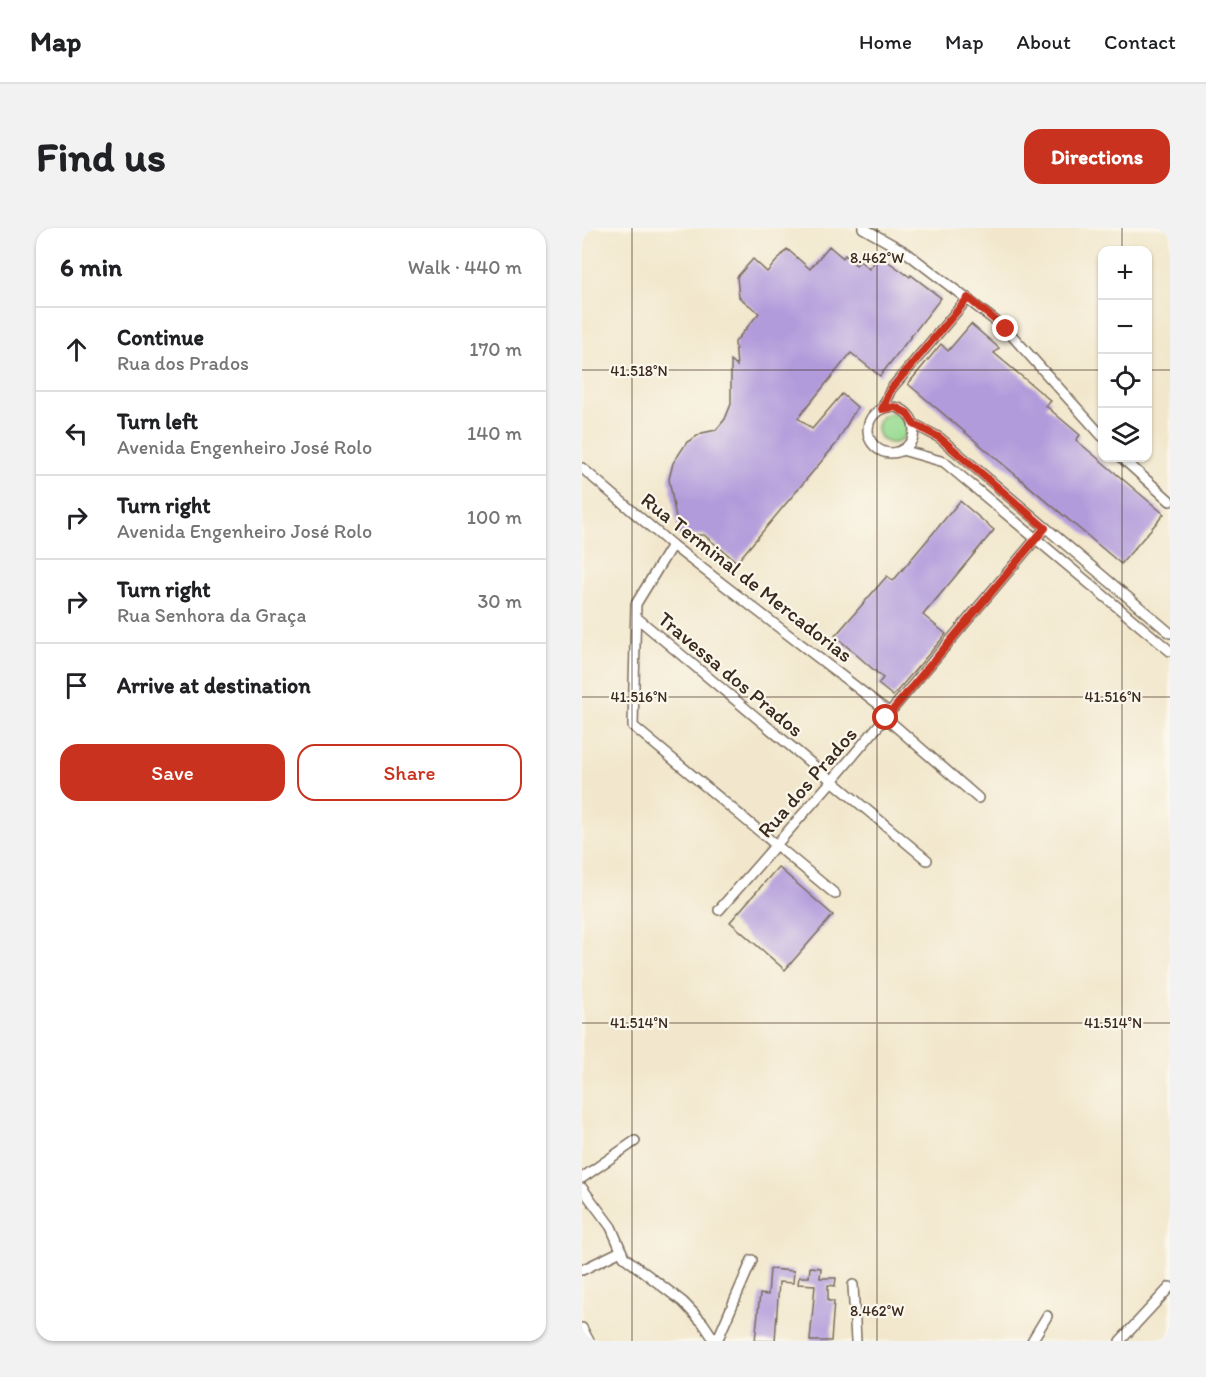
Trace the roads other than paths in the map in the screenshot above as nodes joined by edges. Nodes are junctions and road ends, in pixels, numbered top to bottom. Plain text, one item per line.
1 (863, 228) edge
2 (968, 298) junction
3 (882, 409) junction
4 (914, 424) junction
5 (1098, 432) edge
6 (902, 450) junction
7 (1127, 462) edge
8 (582, 468) edge
9 (1170, 501) edge
10 (1045, 528) junction
11 (1036, 538) junction
12 (672, 545) junction
13 (636, 617) junction
14 (1170, 633) edge
15 (1170, 651) edge
16 (888, 716) junction
17 (831, 782) junction
18 (978, 798) dead end
19 (776, 846) junction
20 (927, 861) dead end
21 (835, 894) dead end
22 (719, 910) dead end
23 (635, 1141) dead end
24 (582, 1178) edge
25 (582, 1188) edge
26 (621, 1251) junction
27 (752, 1260) dead end
28 (582, 1270) edge
29 (853, 1285) dead end
30 (1170, 1287) edge
31 (1047, 1316) dead end
32 (582, 1328) edge
33 (589, 1341) edge
34 (716, 1341) edge
35 (856, 1341) edge
36 (1032, 1341) edge
37 (1120, 1341) edge

1 - 2 street
2 - 3 street
2 - 5 street
3 - 4 street
3 - 6 street
4 - 6 street
4 - 10 street
6 - 11 street
7 - 9 street
8 - 12 street, Rua Terminal de Mercadorias
10 - 11 street, Rua dos Prados
10 - 14 street
11 - 15 street
11 - 16 street, Rua dos Prados
12 - 13 street
12 - 16 street, Rua Terminal de Mercadorias
13 - 17 street, Travessa dos Prados
13 - 19 street
16 - 17 street, Rua dos Prados
16 - 18 street, Rua Terminal de Mercadorias
17 - 19 street, Rua dos Prados
17 - 20 street, Travessa dos Prados
19 - 21 street
19 - 22 street, Rua dos Prados
23 - 24 street
25 - 26 street
26 - 28 street
26 - 34 street
27 - 34 street
29 - 35 street
30 - 37 street
31 - 36 street
32 - 33 street

